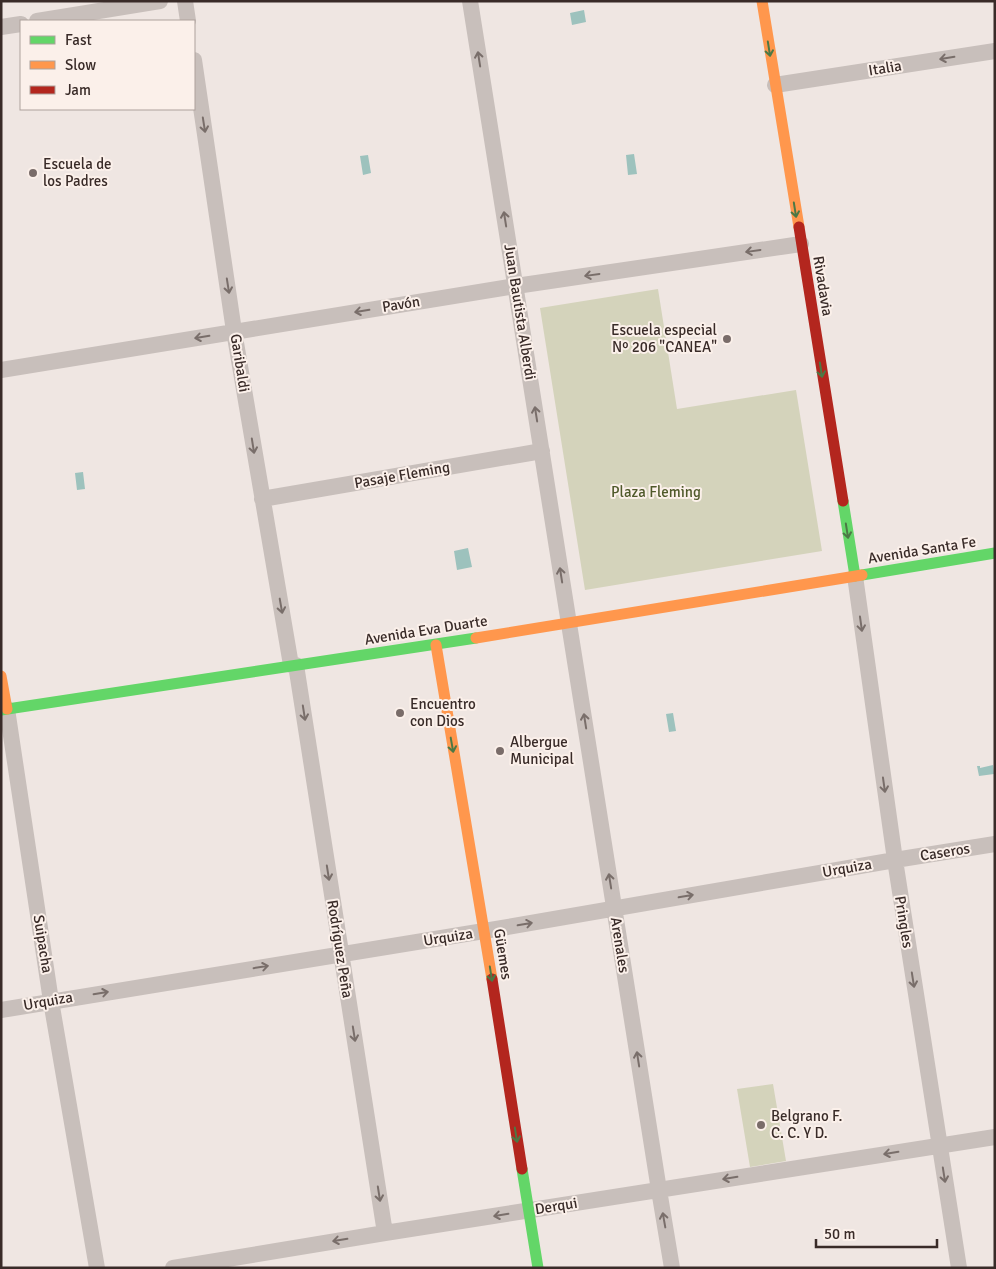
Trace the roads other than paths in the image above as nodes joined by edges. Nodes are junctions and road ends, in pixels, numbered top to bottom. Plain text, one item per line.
1 (160, 1) edge
2 (185, 1) edge
3 (470, 1) edge
4 (762, 1) edge
5 (43, 20) edge
6 (188, 20) edge
7 (20, 24) edge
8 (1, 27) edge
9 (995, 51) edge
10 (195, 67) edge
11 (775, 85) junction
12 (801, 244) junction
13 (516, 286) junction
14 (234, 331) junction
15 (1, 370) edge
16 (542, 451) junction
17 (262, 499) junction
18 (995, 553) edge
19 (854, 576) junction
20 (569, 623) junction
21 (436, 645) junction
22 (294, 665) junction
23 (1, 676) edge
24 (4, 710) edge
25 (995, 844) edge
26 (895, 860) junction
27 (614, 908) junction
28 (484, 931) junction
29 (341, 954) junction
30 (51, 1001) junction
31 (1, 1010) edge
32 (995, 1137) edge
33 (939, 1145) junction
34 (659, 1190) junction
35 (528, 1210) junction
36 (385, 1233) junction
37 (97, 1268) edge
38 (173, 1268) edge
39 (538, 1268) edge
40 (672, 1268) edge
41 (959, 1268) edge

1 - 5 street
2 - 6 street
13 -> 3 street, Juan Bautista Alberdi
4 -> 11 street, Rivadavia
7 - 8 street
9 -> 11 street, Italia
10 -> 14 street, Garibaldi
11 -> 12 street, Rivadavia
12 -> 13 street, Pavón
12 -> 19 street, Rivadavia
13 -> 14 street, Pavón
16 -> 13 street, Juan Bautista Alberdi
14 -> 15 street, Pavón
14 -> 17 street, Garibaldi
16 - 17 street, Pasaje Fleming
20 -> 16 street, Juan Bautista Alberdi
17 -> 22 street, Garibaldi
18 - 19 street, Avenida Santa Fe
19 - 20 street, Avenida Eva Duarte
19 -> 26 street, Pringles
20 - 21 street, Avenida Eva Duarte
27 -> 20 street, Arenales
21 - 22 street, Avenida Eva Duarte
21 -> 28 street, Güemes
22 - 24 street, Avenida Eva Duarte
22 -> 29 street, Rodríguez Peña
23 - 24 street
24 - 30 street, Suipacha
25 - 26 street, Caseros
27 -> 26 street, Urquiza
26 -> 33 street, Pringles
28 -> 27 street, Urquiza
34 -> 27 street, Arenales
28 - 29 street, Urquiza
28 -> 35 street, Güemes
30 -> 29 street, Urquiza
29 -> 36 street, Rodríguez Peña
30 - 31 street, Urquiza
30 - 37 street, Suipacha
32 - 33 street, Derqui
33 -> 34 street, Derqui
33 -> 41 street, Pringles
34 - 35 street, Derqui
40 -> 34 street, Arenales
35 -> 36 street, Derqui
35 - 39 street, Güemes
36 -> 38 street, Derqui

